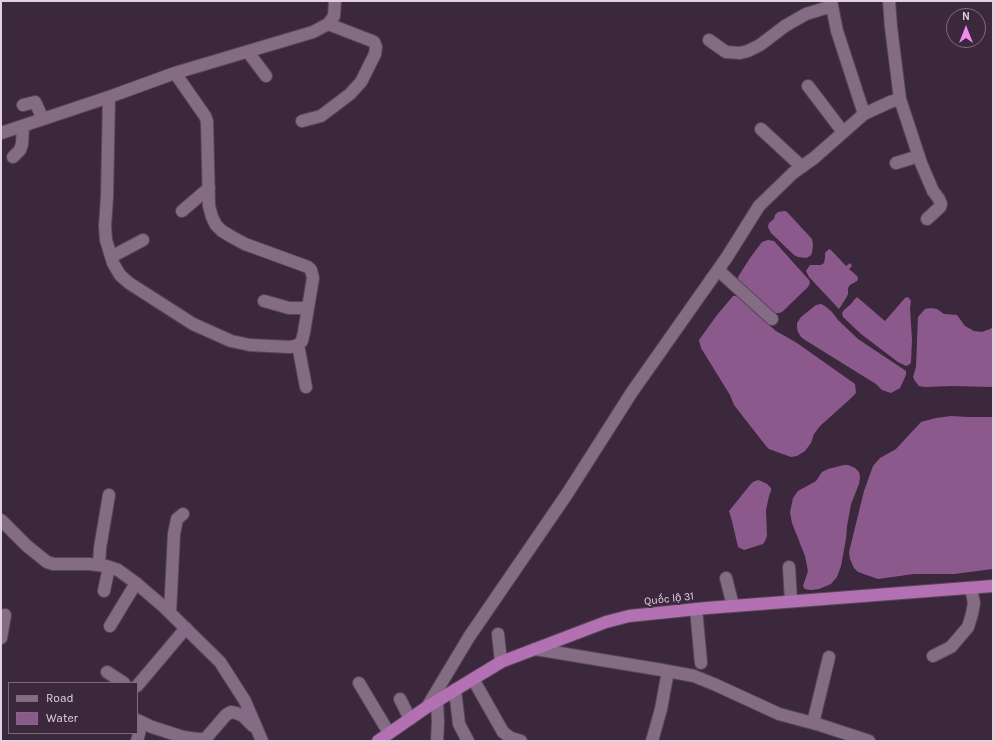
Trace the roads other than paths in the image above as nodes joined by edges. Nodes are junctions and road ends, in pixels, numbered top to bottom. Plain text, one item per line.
1 (335, 1) edge
2 (889, 1) edge
3 (831, 4) edge
4 (328, 24) junction
5 (709, 40) dead end
6 (248, 52) junction
7 (175, 73) junction
8 (266, 76) dead end
9 (808, 86) dead end
10 (109, 97) junction
11 (900, 98) junction
12 (23, 105) dead end
13 (864, 114) junction
14 (43, 120) junction
15 (302, 121) dead end
16 (23, 126) junction
17 (761, 129) dead end
18 (843, 132) junction
19 (1, 133) edge
20 (919, 156) junction
21 (13, 157) dead end
22 (896, 163) dead end
23 (802, 167) junction
24 (209, 188) junction
25 (182, 211) dead end
26 (927, 220) dead end
27 (143, 240) dead end
28 (112, 257) junction
29 (718, 270) junction
30 (264, 302) dead end
31 (308, 308) junction
32 (772, 319) dead end
33 (298, 345) junction
34 (306, 387) dead end
35 (109, 495) dead end
36 (183, 514) dead end
37 (1, 520) edge
38 (104, 566) junction
39 (789, 567) dead end
40 (726, 578) dead end
41 (136, 583) junction
42 (993, 586) edge
43 (972, 588) junction
44 (104, 591) dead end
45 (791, 601) junction
46 (733, 606) junction
47 (696, 609) junction
48 (170, 613) junction
49 (6, 615) dead end
50 (110, 626) dead end
51 (186, 628) junction
52 (498, 634) dead end
53 (1, 638) edge
54 (535, 649) junction
55 (933, 656) dead end
56 (828, 657) dead end
57 (501, 662) junction
58 (701, 663) dead end
59 (668, 671) junction
60 (107, 672) dead end
61 (473, 679) junction
62 (122, 682) edge
63 (359, 683) dead end
64 (138, 685) edge
65 (455, 690) junction
66 (400, 699) dead end
67 (432, 704) junction
68 (410, 719) junction
69 (139, 721) edge
70 (813, 723) junction
71 (138, 731) edge
72 (389, 733) junction
73 (260, 736) edge
74 (843, 737) edge
75 (378, 741) edge
76 (437, 741) edge
77 (468, 741) edge
78 (521, 741) edge
79 (652, 741) edge
80 (869, 741) edge

1 - 4 street
2 - 11 street
3 - 5 street
3 - 13 street
4 - 6 street
4 - 15 street
6 - 7 street
6 - 8 street
7 - 10 street
7 - 24 street
9 - 18 street
10 - 14 street
10 - 28 street
11 - 13 street
11 - 20 street
12 - 14 street
13 - 18 street
14 - 16 street
16 - 19 street
16 - 21 street
17 - 23 street
18 - 23 street
20 - 22 street
20 - 26 street
23 - 29 street
24 - 25 street
24 - 31 street
27 - 28 street
28 - 33 street
29 - 32 street
29 - 67 street
30 - 31 street
31 - 33 street
33 - 34 street
35 - 38 street
36 - 48 street
37 - 38 street
38 - 41 street
38 - 44 street
39 - 45 street
40 - 46 street
41 - 48 street
41 - 50 street
42 - 43 highway, Quốc lộ 31
43 - 45 highway, Quốc lộ 31
43 - 55 street
45 - 46 highway, Quốc lộ 31
46 - 47 highway, Quốc lộ 31
47 - 54 highway, Quốc lộ 31
47 - 58 street
48 - 51 street
49 - 53 street
51 - 64 street
51 - 73 street
52 - 57 street
54 - 57 highway, Quốc lộ 31
54 - 59 street
56 - 70 street
57 - 61 highway, Quốc lộ 31
59 - 70 street
59 - 79 street
60 - 62 street
61 - 65 highway, Quốc lộ 31
61 - 78 street
63 - 72 street
65 - 67 highway, Quốc lộ 31
65 - 77 street
66 - 68 street
67 - 68 highway, Quốc lộ 31
67 - 76 street
68 - 72 highway, Quốc lộ 31
69 - 71 street
69 - 73 street
70 - 74 street
72 - 75 highway, Quốc lộ 31
74 - 80 street

